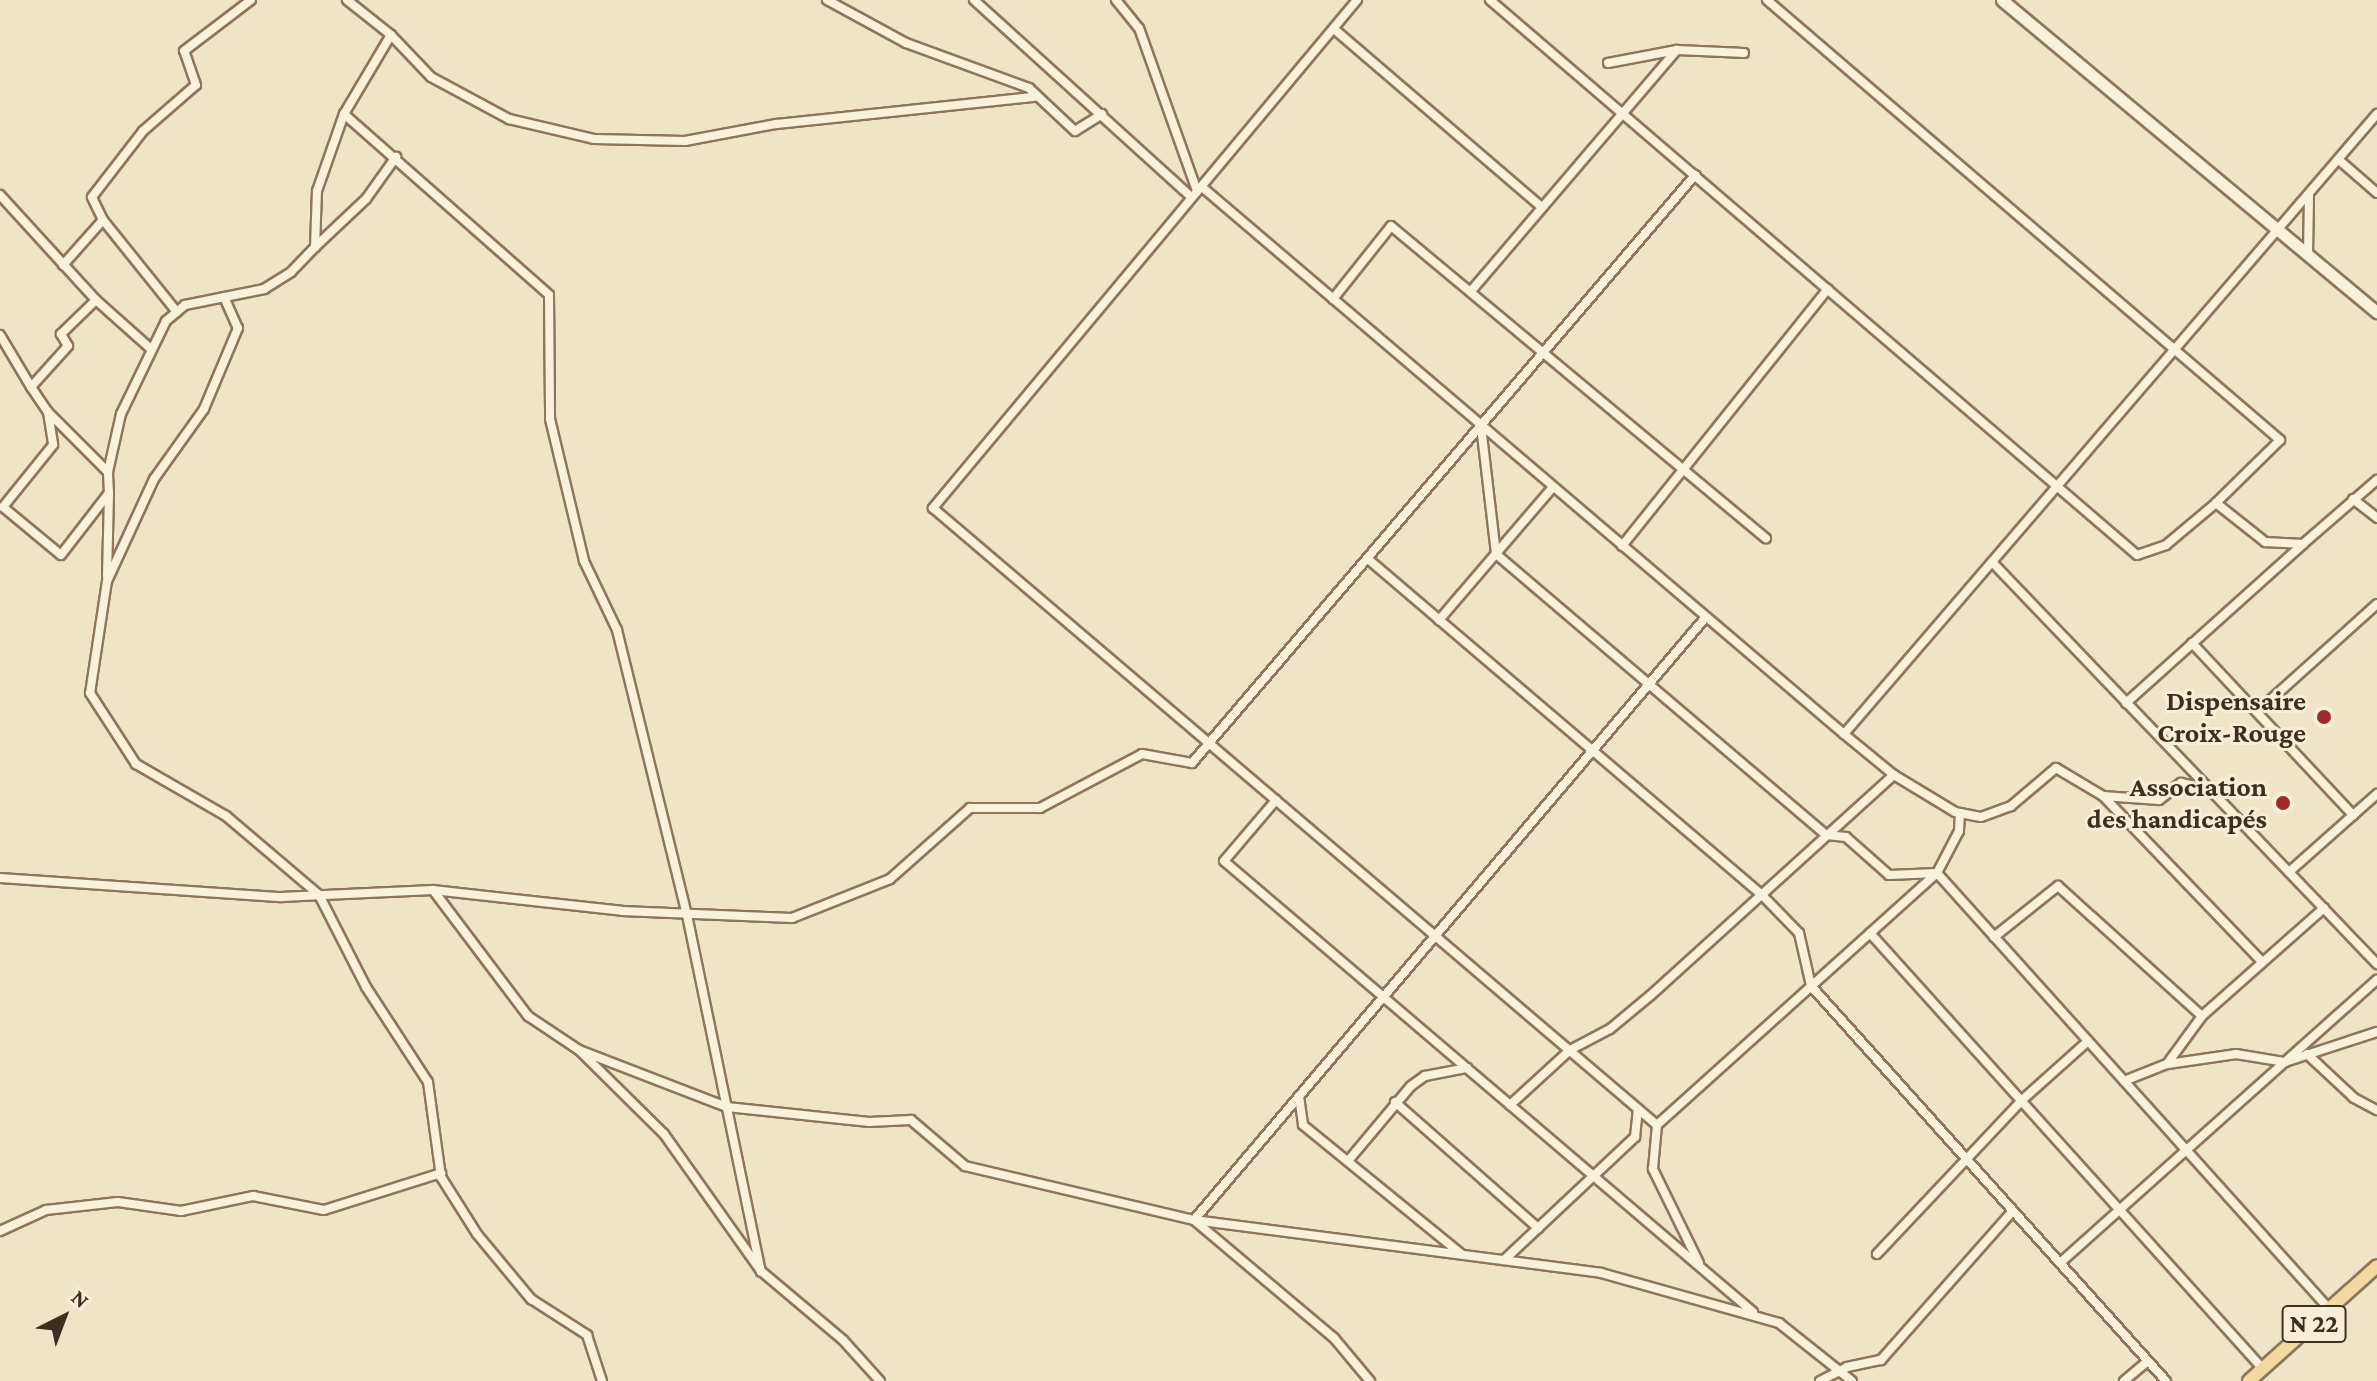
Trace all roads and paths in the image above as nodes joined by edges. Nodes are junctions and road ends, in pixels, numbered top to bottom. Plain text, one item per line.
1 (251, 0) edge
2 (347, 0) edge
3 (827, 0) edge
4 (974, 0) edge
5 (1116, 0) edge
6 (1357, 0) edge
7 (1490, 0) edge
8 (1767, 0) edge
9 (2002, 0) edge
10 (1334, 29) junction
11 (391, 35) junction
12 (1677, 50) junction
13 (1744, 53) dead end
14 (1608, 63) dead end
15 (1034, 97) junction
16 (1623, 113) junction
17 (344, 114) junction
18 (1102, 114) junction
19 (2377, 114) edge
20 (396, 157) junction
21 (2339, 160) junction
22 (1695, 175) junction
23 (1197, 192) junction
24 (2377, 193) edge
25 (0, 195) edge
26 (2309, 196) junction
27 (1542, 207) junction
28 (103, 220) junction
29 (2277, 228) junction
30 (315, 247) junction
31 (2308, 254) junction
32 (63, 265) junction
33 (1828, 289) junction
34 (1471, 291) junction
35 (224, 297) junction
36 (1333, 299) junction
37 (96, 300) junction
38 (177, 312) junction
39 (2377, 312) edge
40 (0, 335) edge
41 (151, 349) junction
42 (2172, 350) junction
43 (1543, 353) junction
44 (31, 387) junction
45 (48, 412) junction
46 (1481, 426) junction
47 (1683, 470) junction
48 (108, 472) junction
49 (2377, 480) edge
50 (2057, 485) junction
51 (1553, 487) junction
52 (109, 493) junction
53 (2353, 499) junction
54 (2216, 503) junction
55 (2377, 518) edge
56 (1766, 538) dead end
57 (2303, 544) junction
58 (1622, 546) junction
59 (1496, 554) junction
60 (1368, 559) junction
61 (1992, 562) junction
62 (107, 581) junction
63 (2377, 604) edge
64 (1706, 617) junction
65 (1439, 620) junction
66 (2192, 643) junction
67 (1649, 684) junction
68 (2126, 703) junction
69 (2257, 712) junction
70 (1844, 734) junction
71 (1210, 744) junction
72 (1592, 751) junction
73 (1894, 775) junction
74 (2209, 789) junction
75 (2377, 794) edge
76 (2103, 796) junction
77 (1276, 800) junction
78 (1960, 813) junction
79 (2353, 815) junction
80 (1826, 835) junction
81 (2289, 872) junction
82 (1937, 873) junction
83 (0, 878) edge
84 (433, 890) junction
85 (319, 895) junction
86 (1762, 895) junction
87 (2324, 908) junction
88 (687, 915) junction
89 (1870, 933) junction
90 (1435, 935) junction
91 (1994, 937) junction
92 (2262, 962) junction
93 (2377, 964) edge
94 (2377, 980) edge
95 (1811, 986) junction
96 (1383, 996) junction
97 (2202, 1016) junction
98 (2377, 1032) edge
99 (2088, 1041) junction
100 (579, 1050) junction
101 (1570, 1050) junction
102 (2307, 1054) junction
103 (2285, 1062) junction
104 (2167, 1064) junction
105 (1467, 1068) junction
106 (2124, 1081) junction
107 (1299, 1095) junction
108 (2021, 1101) junction
109 (1395, 1102) junction
110 (1510, 1105) junction
111 (727, 1107) junction
112 (1638, 1109) junction
113 (2377, 1110) edge
114 (1657, 1125) junction
115 (2186, 1151) junction
116 (1966, 1159) junction
117 (1348, 1161) junction
118 (441, 1173) junction
119 (1594, 1176) junction
120 (2120, 1210) junction
121 (2013, 1211) junction
122 (1194, 1220) junction
123 (1538, 1228) junction
124 (0, 1231) edge
125 (1462, 1254) junction
126 (1877, 1254) dead end
127 (1504, 1260) junction
128 (2060, 1263) junction
129 (2377, 1266) edge
130 (1701, 1268) junction
131 (761, 1271) junction
132 (2330, 1310) junction
133 (1757, 1315) junction
134 (2148, 1361) junction
135 (2263, 1369) junction
136 (1840, 1371) junction
137 (602, 1381) edge
138 (880, 1381) edge
139 (1370, 1381) edge
140 (1820, 1381) edge
141 (1852, 1381) edge
142 (2124, 1381) edge
143 (2166, 1381) edge
144 (2249, 1381) edge

1 - 28 street
2 - 11 street
3 - 15 street
4 - 18 street
5 - 23 street
6 - 10 street
7 - 16 street
8 - 42 street
9 - 29 main road
10 - 23 street
10 - 27 street
11 - 15 street
11 - 17 street
12 - 13 street
12 - 14 street
12 - 16 street
15 - 18 street
16 - 22 street
16 - 27 street
17 - 20 street
17 - 30 street
18 - 23 street
19 - 21 street
20 - 30 street
20 - 88 street
21 - 24 street
21 - 26 street
22 - 33 street
22 - 43 street
23 - 36 street
23 - 71 street
25 - 32 street
26 - 29 street
26 - 31 street
27 - 34 street
28 - 32 street
28 - 38 street
29 - 31 main road
29 - 42 street
30 - 35 street
31 - 39 main road
32 - 37 street
33 - 47 street
33 - 50 street
34 - 36 street
34 - 43 street
35 - 38 street
35 - 62 street
36 - 46 street
37 - 41 street
37 - 44 street
38 - 41 street
40 - 44 street
41 - 48 street
42 - 50 street
42 - 54 street
43 - 46 street
43 - 47 street
44 - 45 street
45 - 48 street
45 - 52 street
46 - 51 street
46 - 59 street
46 - 60 street
47 - 56 street
47 - 58 street
48 - 52 street
49 - 53 street
50 - 54 street
50 - 61 street
51 - 58 street
51 - 59 street
52 - 62 street
53 - 55 street
53 - 57 street
54 - 57 street
57 - 66 street
58 - 64 street
59 - 65 street
59 - 67 street
60 - 65 street
60 - 71 street
61 - 68 street
61 - 70 street
62 - 85 street
63 - 69 street
64 - 67 street
64 - 70 street
65 - 72 street
66 - 68 street
66 - 69 street
67 - 72 street
67 - 80 street
68 - 74 street
69 - 79 street
70 - 73 street
71 - 77 street
71 - 88 street
72 - 86 street
72 - 90 street
73 - 78 street
73 - 80 street
74 - 76 street
74 - 81 street
75 - 79 street
76 - 78 street
76 - 92 street
77 - 90 street
77 - 96 street
78 - 82 street
79 - 81 street
80 - 82 street
80 - 86 street
81 - 87 street
82 - 89 street
82 - 91 street
83 - 85 street
84 - 85 street
84 - 88 street
84 - 100 street
85 - 118 street
86 - 95 street
86 - 101 street
87 - 92 street
87 - 93 street
88 - 111 street
89 - 95 street
89 - 108 street
90 - 96 street
90 - 101 street
91 - 97 street
91 - 99 street
92 - 97 street
94 - 103 street
95 - 114 street
95 - 116 street
96 - 105 street
96 - 107 street
97 - 104 street
98 - 102 street
99 - 106 street
99 - 108 street
100 - 111 street
100 - 131 street
101 - 110 street
101 - 112 street
102 - 103 street
102 - 113 street
103 - 104 street
103 - 115 street
104 - 106 street
105 - 109 street
105 - 110 street
106 - 115 street
107 - 117 street
107 - 122 street
108 - 116 street
108 - 120 street
109 - 117 street
109 - 123 street
110 - 119 street
111 - 122 street
111 - 131 street
112 - 114 street
112 - 119 street
114 - 130 street
115 - 120 street
115 - 132 street
116 - 121 street
116 - 126 street
117 - 125 street
118 - 124 street
118 - 137 street
119 - 123 street
119 - 130 street
120 - 128 street
120 - 135 street
121 - 128 street
121 - 136 street
122 - 125 street
122 - 139 street
123 - 127 street
125 - 127 street
127 - 133 street
128 - 134 street
129 - 132 main road, N 22 / N 22
130 - 133 street
131 - 138 street
132 - 135 main road, N 22 / N 22
133 - 136 street
134 - 142 street
134 - 143 street
135 - 144 main road, N 22 / N 22
136 - 140 street
136 - 141 street

